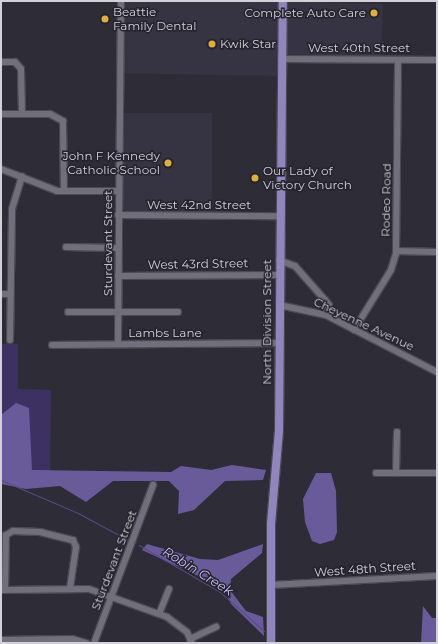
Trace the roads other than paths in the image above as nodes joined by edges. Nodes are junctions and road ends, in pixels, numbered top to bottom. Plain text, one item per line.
1 (121, 1) edge
2 (282, 1) edge
3 (281, 58) junction
4 (398, 60) junction
5 (437, 60) edge
6 (1, 62) edge
7 (1, 114) edge
8 (22, 114) junction
9 (1, 169) edge
10 (22, 177) junction
11 (64, 191) junction
12 (119, 191) junction
13 (118, 215) junction
14 (280, 216) junction
15 (66, 247) dead end
16 (118, 248) junction
17 (396, 251) junction
18 (437, 252) edge
19 (279, 260) junction
20 (279, 275) junction
21 (118, 276) junction
22 (1, 294) edge
23 (10, 294) junction
24 (280, 305) junction
25 (68, 312) dead end
26 (118, 312) junction
27 (178, 312) dead end
28 (326, 315) junction
29 (354, 330) junction
30 (10, 340) dead end
31 (118, 341) dead end
32 (279, 343) junction
33 (52, 345) dead end
34 (437, 372) edge
35 (397, 432) dead end
36 (376, 472) dead end
37 (396, 473) junction
38 (437, 473) edge
39 (153, 485) dead end
40 (437, 576) edge
41 (271, 585) junction
42 (70, 588) junction
43 (169, 589) dead end
44 (3, 590) edge
45 (112, 597) junction
46 (159, 614) junction
47 (216, 627) dead end
48 (1, 640) edge
49 (191, 641) edge
50 (86, 643) edge
51 (94, 643) edge
52 (271, 643) edge

1 - 12 street, Sturdevant Street
2 - 3 main road, North Division Street
3 - 4 street, West 40th Street
3 - 14 main road, North Division Street
4 - 5 street, West 40th Street
4 - 17 street, Rodeo Road
6 - 8 street
7 - 8 street
8 - 11 street
9 - 10 street
10 - 11 street
10 - 23 street
11 - 12 street
12 - 13 street, Sturdevant Street
13 - 14 street, West 42nd Street
13 - 16 street, Sturdevant Street
14 - 19 main road, North Division Street
15 - 16 street
16 - 21 street, Sturdevant Street
17 - 18 street
17 - 29 street, Rodeo Road
19 - 20 main road, North Division Street
19 - 28 street
20 - 21 street, West 43rd Street
20 - 24 main road, North Division Street
21 - 26 street, Sturdevant Street
22 - 23 street
23 - 30 street
24 - 28 street, Cheyenne Avenue
24 - 32 main road, North Division Street
25 - 26 street
26 - 27 street
26 - 31 street, Sturdevant Street
28 - 29 street, Cheyenne Avenue
29 - 34 street, Cheyenne Avenue
32 - 33 street, Lambs Lane
32 - 41 main road, North Division Street
35 - 37 street
36 - 37 street
37 - 38 street
39 - 45 street, Sturdevant Street
40 - 41 street, West 48th Street
41 - 52 main road, North Division Street
42 - 44 street
42 - 44 street
42 - 45 street
43 - 46 street
45 - 46 street
45 - 51 street, Sturdevant Street
46 - 49 street
47 - 49 street
48 - 50 street

